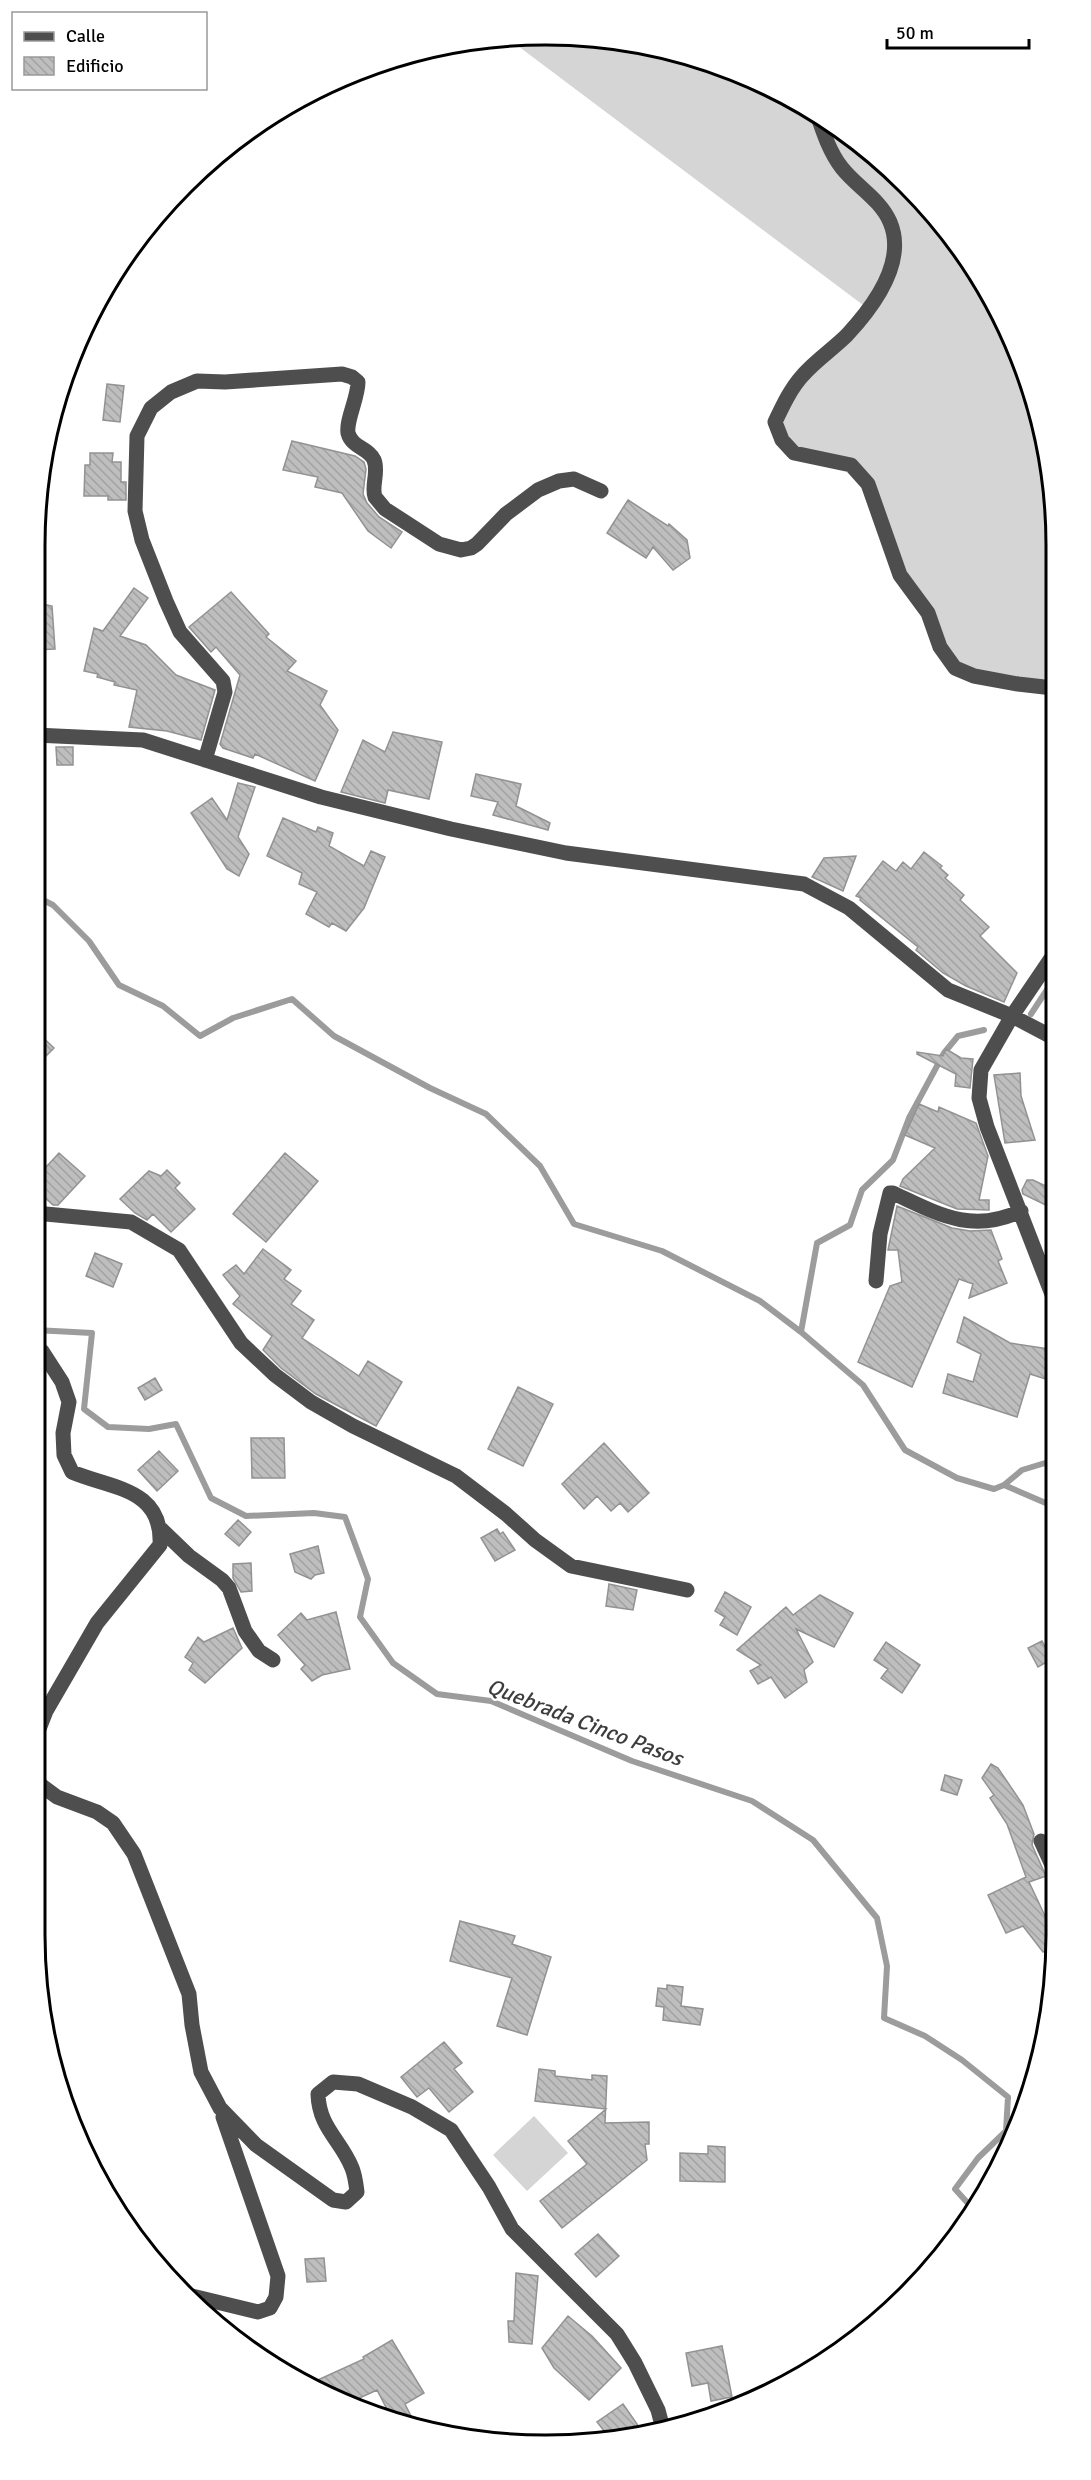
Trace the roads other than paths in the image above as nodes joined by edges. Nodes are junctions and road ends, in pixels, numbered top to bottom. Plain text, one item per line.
1 (821, 127) edge
2 (601, 491) dead end
3 (1046, 687) edge
4 (45, 736) edge
5 (205, 760) junction
6 (1046, 965) edge
7 (1012, 1016) junction
8 (1046, 1034) edge
9 (1021, 1211) junction
10 (45, 1214) edge
11 (1040, 1259) junction
12 (1046, 1264) edge
13 (1046, 1276) edge
14 (876, 1281) dead end
15 (45, 1358) edge
16 (160, 1529) junction
17 (687, 1590) dead end
18 (273, 1660) dead end
19 (45, 1713) edge
20 (45, 1788) edge
21 (1041, 1841) dead end
22 (1046, 1852) edge
23 (220, 2108) junction
24 (203, 2299) edge
25 (661, 2421) edge

1 - 3 street
2 - 5 street
4 - 5 street
5 - 7 street
6 - 7 street
7 - 8 street
7 - 9 street
9 - 11 street
9 - 14 street
10 - 17 street
11 - 12 street
11 - 13 street
15 - 16 street
16 - 18 street
16 - 19 street
20 - 23 street
21 - 22 street
23 - 24 street
23 - 25 street

